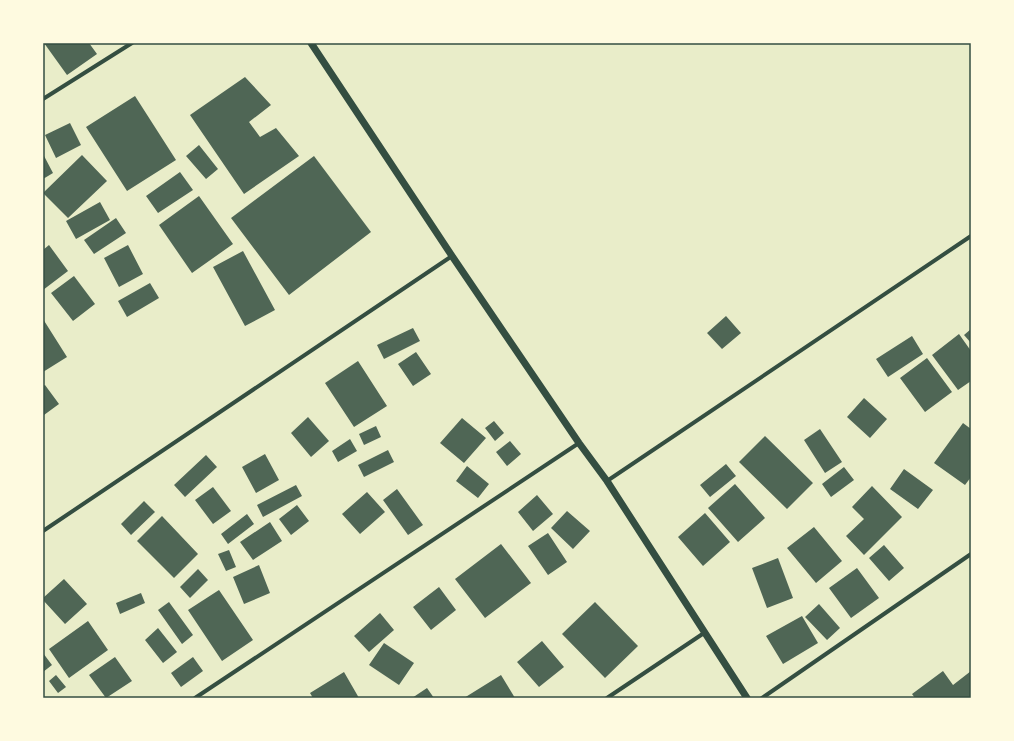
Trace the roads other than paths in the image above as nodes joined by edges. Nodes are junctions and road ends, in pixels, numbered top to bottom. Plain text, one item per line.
1 (132, 43) edge
2 (311, 43) edge
3 (43, 99) edge
4 (971, 236) edge
5 (452, 256) junction
6 (579, 443) junction
7 (607, 481) junction
8 (43, 531) edge
9 (971, 554) edge
10 (704, 632) junction
11 (195, 698) edge
12 (607, 698) edge
13 (747, 698) edge
14 (762, 698) edge

1 - 3 street
2 - 5 street
4 - 7 street
5 - 6 street
5 - 8 street
6 - 7 street
6 - 11 street
7 - 10 street
9 - 14 street
10 - 12 street
10 - 13 street

